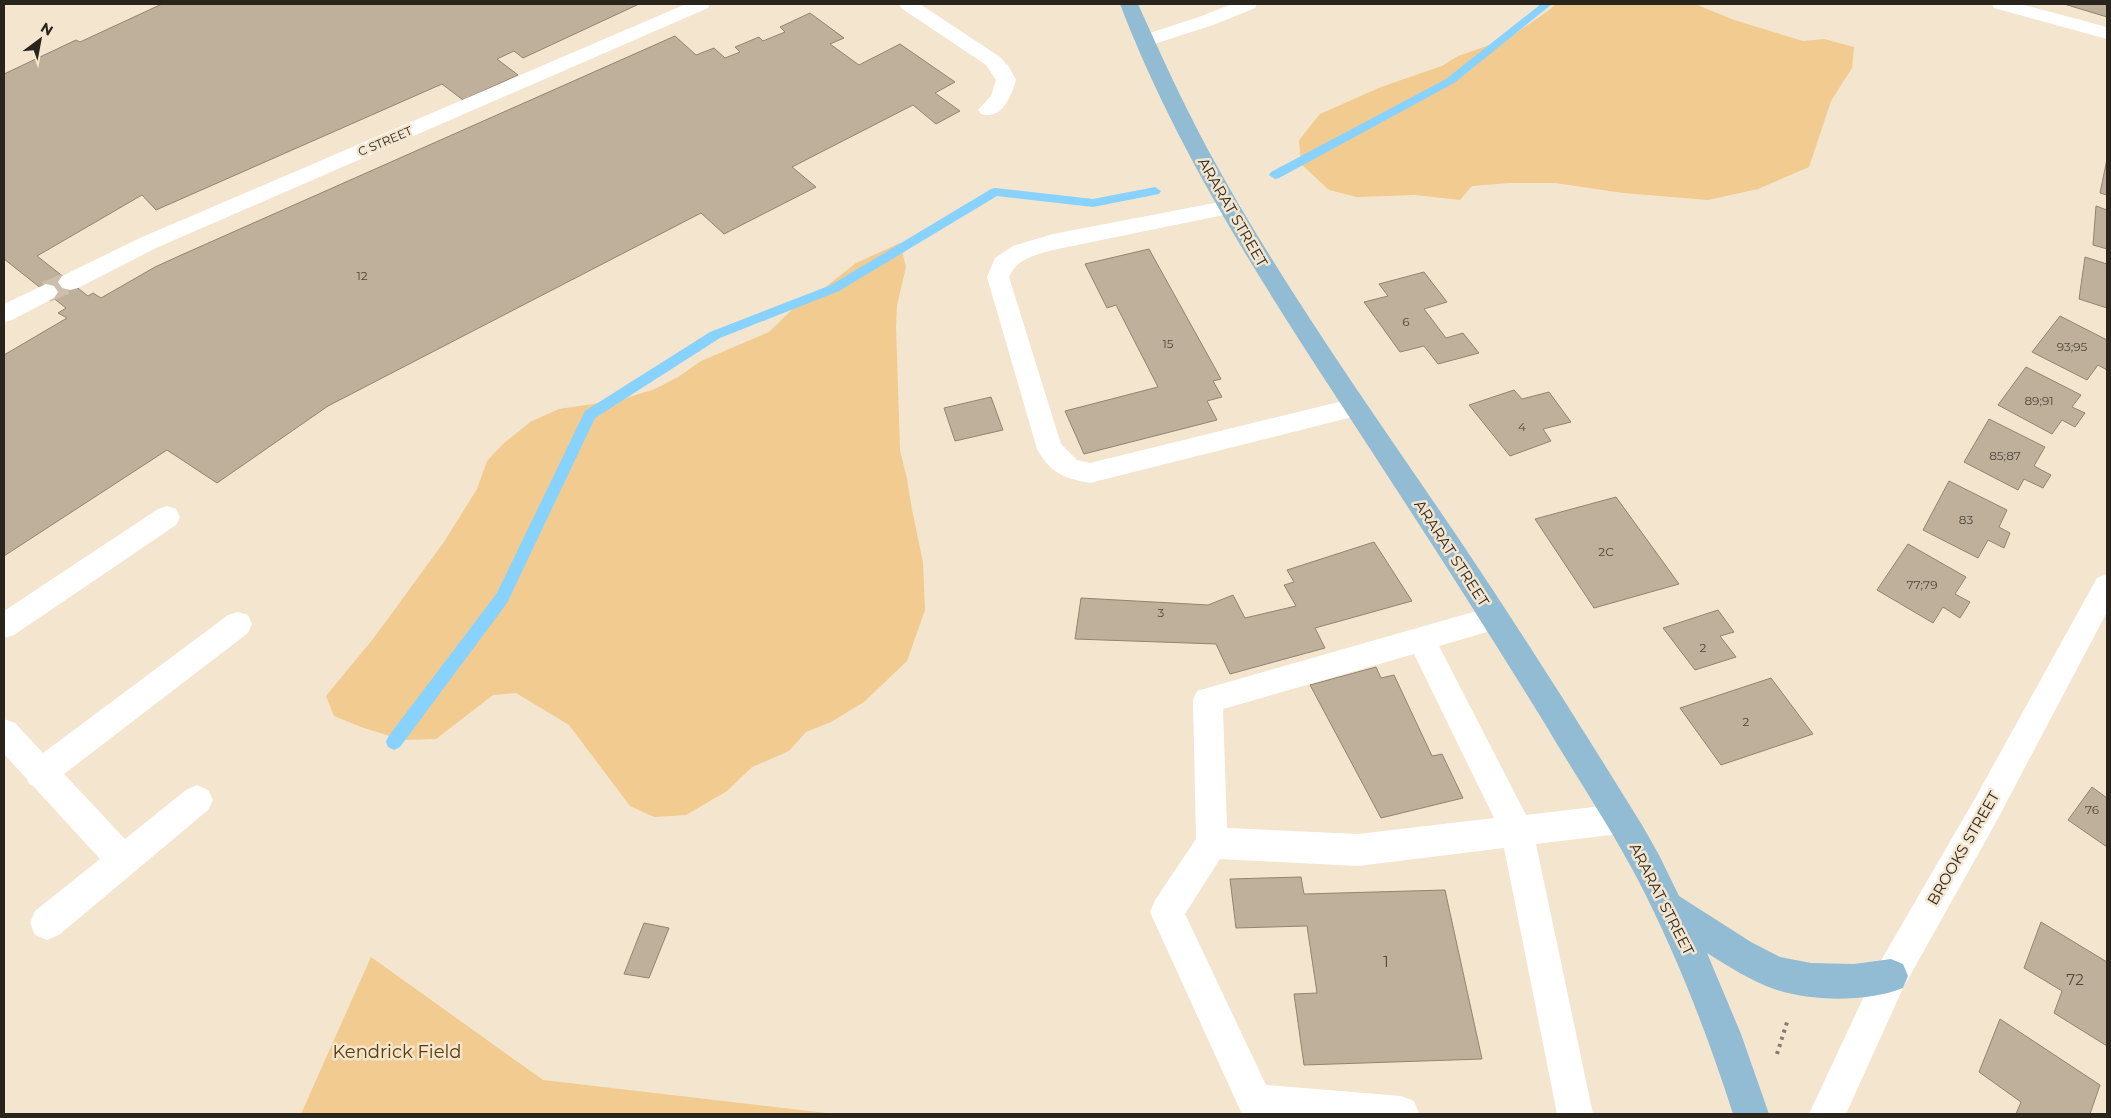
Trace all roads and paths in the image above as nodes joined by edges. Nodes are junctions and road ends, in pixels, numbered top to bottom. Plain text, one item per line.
1 (701, 4) edge
2 (908, 4) edge
3 (1129, 4) edge
4 (1248, 4) edge
5 (2001, 4) edge
6 (2107, 33) edge
7 (1144, 41) junction
8 (988, 110) dead end
9 (1230, 207) junction
10 (70, 282) tunnel mouth
11 (46, 292) tunnel mouth
12 (4, 314) edge
13 (1355, 407) junction
14 (168, 517) dead end
15 (2107, 586) edge
16 (1494, 618) junction
17 (238, 624) dead end
18 (4, 626) edge
19 (1422, 638) junction
20 (4, 733) edge
21 (40, 774) junction
22 (197, 800) dead end
23 (1619, 818) junction
24 (1517, 831) junction
25 (1212, 843) junction
26 (122, 860) junction
27 (1668, 907) junction
28 (47, 923) dead end
29 (1891, 976) junction
30 (1788, 1017) dead end
31 (1774, 1064) dead end
32 (1401, 1114) edge
33 (1575, 1114) edge
34 (1751, 1114) edge
35 (1827, 1114) edge

1 - 10 street, C STREET
2 - 8 street
3 - 7 main road, ARARAT STREET
4 - 7 street
5 - 6 street
7 - 9 main road, ARARAT STREET
9 - 13 main road, ARARAT STREET
9 - 13 street
11 - 12 street
13 - 16 main road, ARARAT STREET
14 - 18 street
15 - 29 street, BROOKS STREET
16 - 19 street
16 - 23 main road, ARARAT STREET
17 - 21 street
19 - 24 street
19 - 25 street
20 - 21 street
21 - 26 street
22 - 26 street
23 - 24 street
23 - 27 main road, ARARAT STREET
24 - 25 street
24 - 33 street
25 - 32 street
26 - 28 street
27 - 29 main road
27 - 34 main road, ARARAT STREET
29 - 35 street, BROOKS STREET
30 - 31 path

